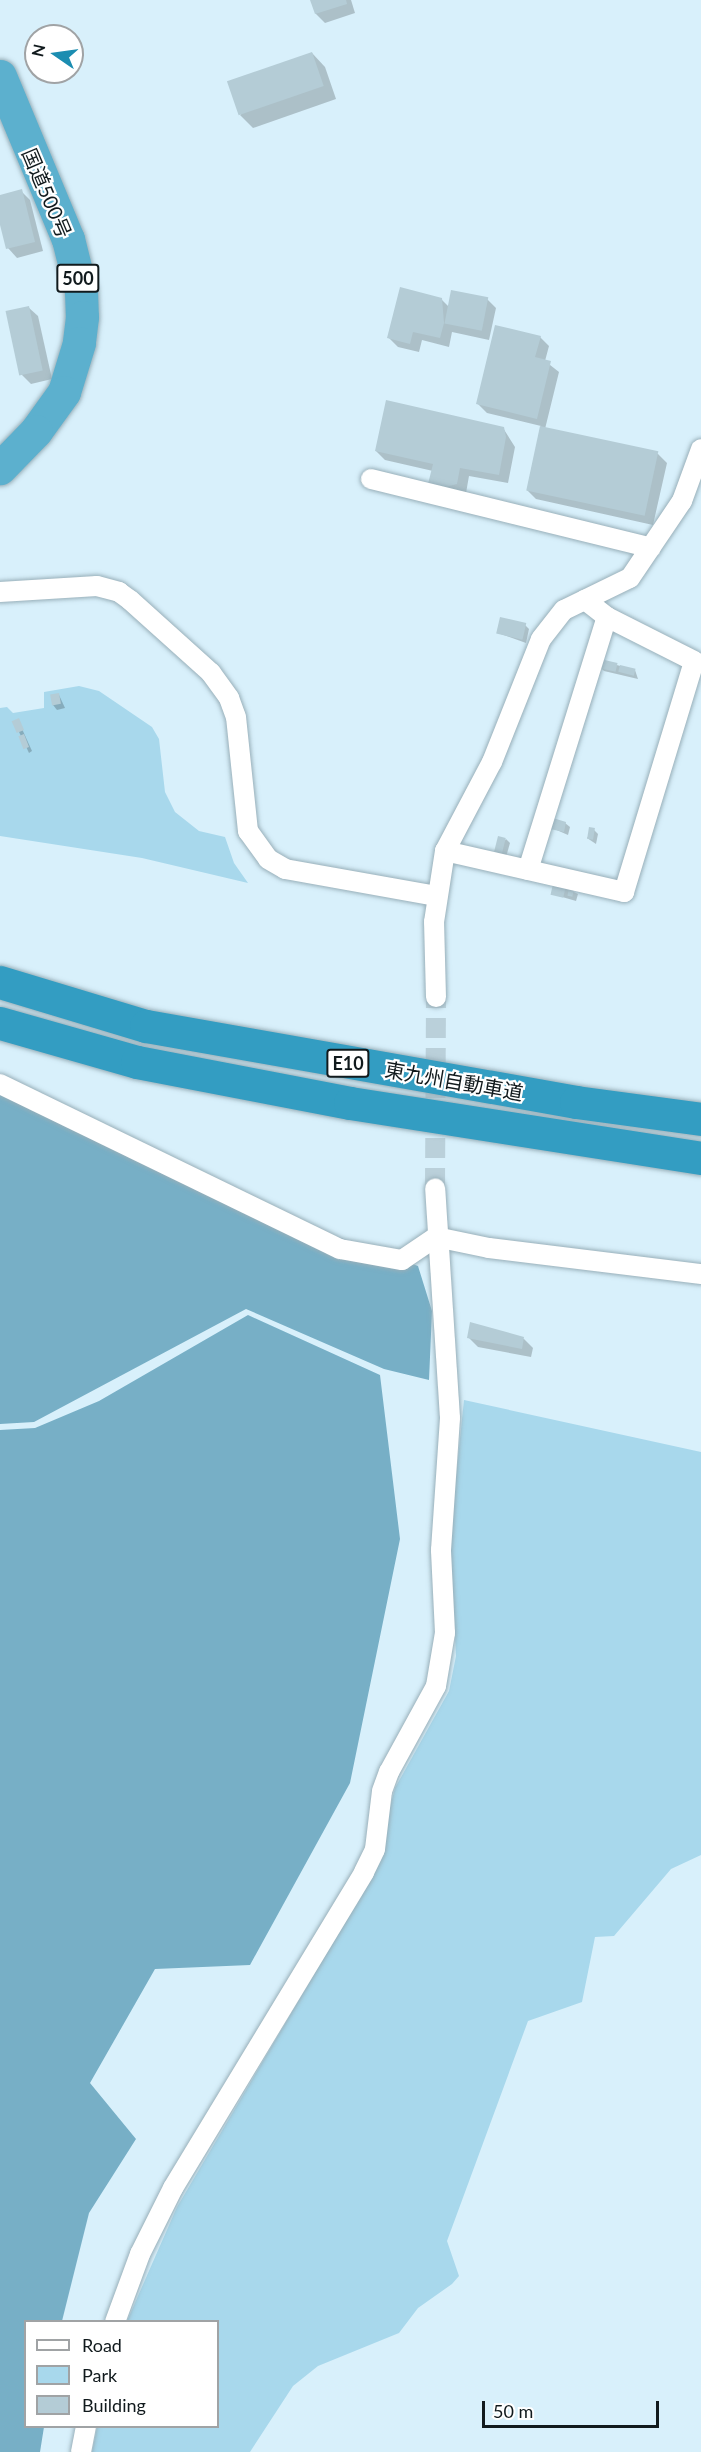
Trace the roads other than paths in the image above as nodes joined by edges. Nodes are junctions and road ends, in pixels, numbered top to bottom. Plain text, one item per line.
1 (0, 79) edge
2 (701, 449) edge
3 (0, 468) edge
4 (371, 479) dead end
5 (651, 548) junction
6 (0, 592) edge
7 (585, 600) junction
8 (607, 617) junction
9 (445, 851) junction
10 (528, 870) junction
11 (436, 896) junction
12 (0, 982) edge
13 (436, 997) tunnel mouth
14 (0, 1023) edge
15 (0, 1084) edge
16 (701, 1119) edge
17 (701, 1158) edge
18 (435, 1188) tunnel mouth
19 (436, 1237) junction
20 (701, 1274) edge
21 (117, 2320) edge
22 (86, 2428) edge
23 (81, 2452) edge

1 - 3 highway, 国道500号 / 500
2 - 5 street
4 - 5 street
5 - 7 street
6 - 11 street
7 - 8 street
7 - 9 street
8 - 10 street
8 - 10 street
9 - 10 street
9 - 11 street
11 - 13 street
12 - 16 highway, 東九州自動車道 / E10
14 - 17 highway, 東九州自動車道 / E10
15 - 19 street
18 - 19 street
19 - 20 street
19 - 21 street
22 - 23 street

